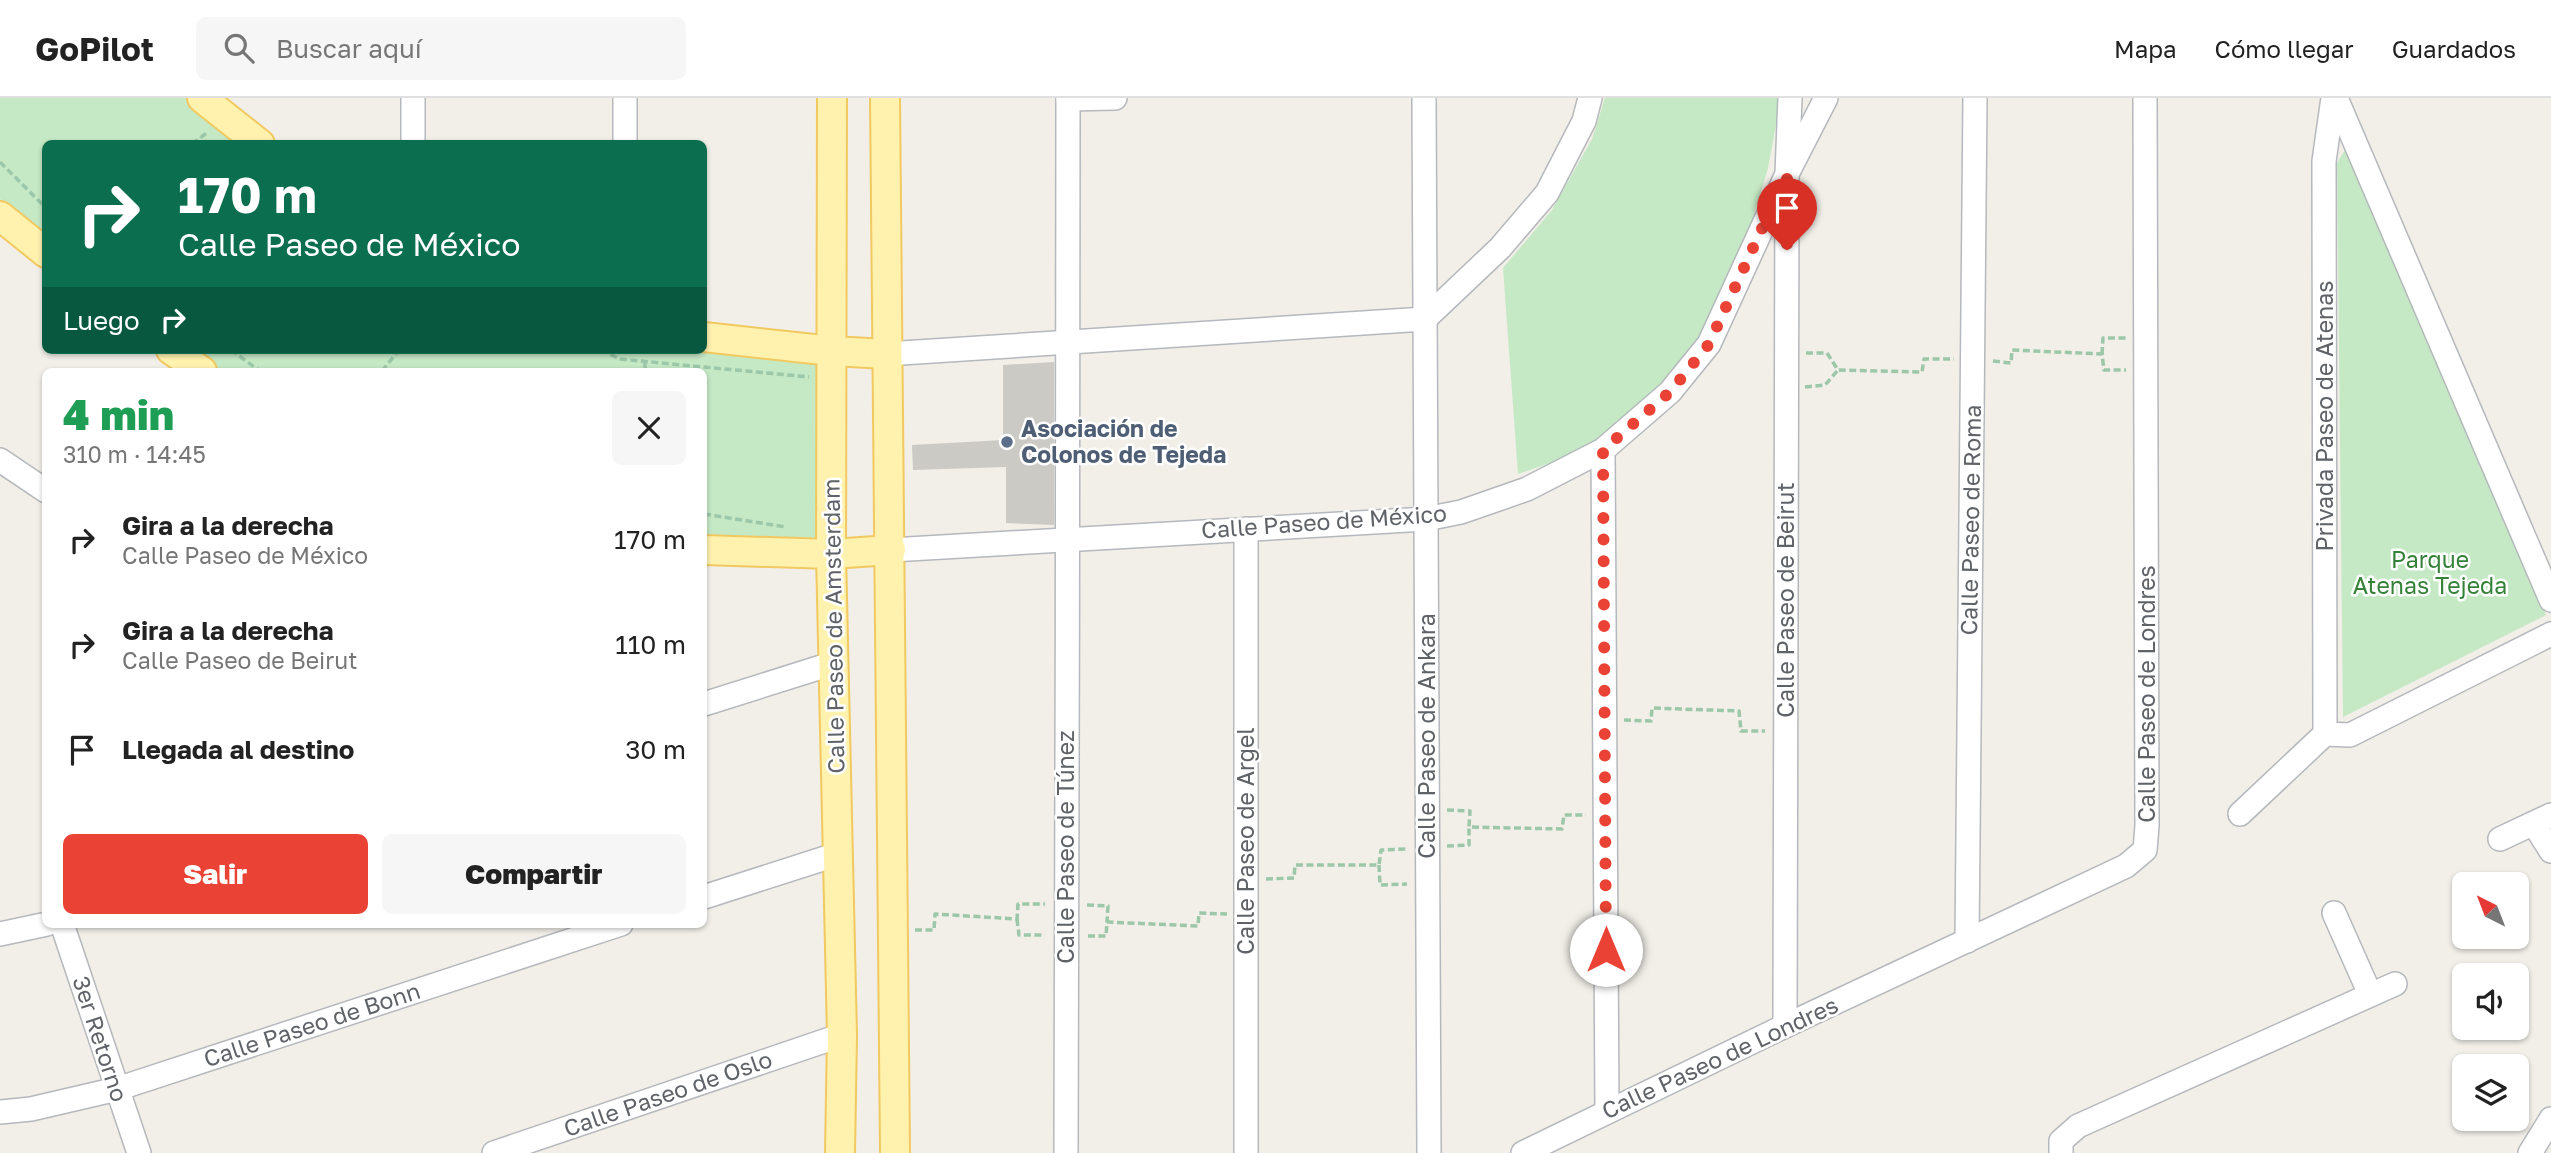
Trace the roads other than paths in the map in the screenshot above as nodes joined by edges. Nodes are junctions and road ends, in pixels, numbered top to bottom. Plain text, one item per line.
1 (414, 98) edge
2 (625, 98) edge
3 (832, 98) edge
4 (885, 98) edge
5 (1115, 98) edge
6 (1424, 98) edge
7 (1590, 98) edge
8 (1790, 98) edge
9 (1826, 98) edge
10 (1975, 98) edge
11 (2145, 98) edge
12 (2335, 98) edge
13 (1068, 99) edge
14 (207, 107) edge
15 (254, 140) edge
16 (414, 140) edge
17 (625, 140) edge
18 (2356, 143) junction
19 (2326, 148) junction
20 (1787, 174) junction
21 (0, 216) edge
22 (42, 250) edge
23 (1425, 319) junction
24 (707, 337) edge
25 (1069, 342) junction
26 (832, 352) junction
27 (177, 354) edge
28 (887, 354) junction
29 (198, 368) edge
30 (1603, 450) junction
31 (0, 460) edge
32 (42, 488) edge
33 (1426, 519) junction
34 (1246, 529) junction
35 (1066, 540) junction
36 (707, 550) edge
37 (891, 550) junction
38 (831, 554) junction
39 (2551, 600) edge
40 (2551, 634) edge
41 (834, 663) junction
42 (707, 703) edge
43 (2325, 734) junction
44 (2240, 814) dead end
45 (2543, 820) edge
46 (2500, 839) dead end
47 (2551, 851) edge
48 (838, 854) junction
49 (707, 896) edge
50 (2334, 913) dead end
51 (42, 925) edge
52 (63, 928) edge
53 (609, 928) edge
54 (0, 934) edge
55 (1967, 941) junction
56 (2395, 984) dead end
57 (2370, 994) junction
58 (1785, 1026) junction
59 (842, 1035) junction
60 (117, 1089) junction
61 (1607, 1111) junction
62 (0, 1112) edge
63 (2551, 1119) edge
64 (139, 1153) edge
65 (494, 1153) edge
66 (840, 1153) edge
67 (895, 1153) edge
68 (1066, 1153) edge
69 (1246, 1153) edge
70 (1429, 1153) edge
71 (1523, 1153) edge
72 (2061, 1153) edge
73 (2530, 1153) edge

1 - 16 street
2 - 17 street
3 - 26 main road, Calle Paseo de Amsterdam
4 - 28 main road
5 - 13 street
6 - 23 street, Calle Paseo de Ankara
7 - 23 street
8 - 20 street, Calle Paseo de México
9 - 20 street
10 - 55 street, Calle Paseo de Roma
11 - 55 street, Calle Paseo de Londres
12 - 18 street, Privada Paseo de Atenas
12 - 19 street, Privada Paseo de Atenas
13 - 25 street, Calle Paseo de Túnez
14 - 15 main road
18 - 19 street
18 - 39 street, Privada Paseo de Atenas
19 - 43 street, Privada Paseo de Atenas
20 - 30 street, Calle Paseo de México
20 - 58 street, Calle Paseo de Beirut
21 - 22 main road
23 - 25 street
23 - 33 street, Calle Paseo de Ankara
24 - 26 main road
25 - 28 street
25 - 35 street, Calle Paseo de Túnez
26 - 28 main road
26 - 38 main road, Calle Paseo de Amsterdam
27 - 29 main road
28 - 37 main road
30 - 33 street, Calle Paseo de México
30 - 61 street
31 - 32 street
33 - 34 street, Calle Paseo de México
33 - 70 street, Calle Paseo de Ankara
34 - 35 street, Calle Paseo de México
34 - 69 street, Calle Paseo de Argel
35 - 37 street, Calle Paseo de México
35 - 68 street, Calle Paseo de Túnez
36 - 38 main road, Calle Paseo de México
37 - 38 main road, Calle Paseo de México
37 - 67 main road
38 - 41 main road, Calle Paseo de Amsterdam
40 - 43 street
41 - 42 street
41 - 48 main road, Calle Paseo de Amsterdam
43 - 44 street
45 - 46 street
45 - 47 street
48 - 49 street
48 - 59 main road, Calle Paseo de Amsterdam
50 - 57 street
51 - 54 street
52 - 60 street, 3er Retorno
53 - 60 street, Calle Paseo de Bonn
55 - 58 street, Calle Paseo de Londres
56 - 57 street
57 - 72 street
58 - 61 street, Calle Paseo de Londres
59 - 65 street, Calle Paseo de Oslo
59 - 66 main road, Calle Paseo de Amsterdam
60 - 62 street, Calle Paseo de Bonn
60 - 64 street, 3er Retorno
61 - 71 street, Calle Paseo de Londres
63 - 73 street

